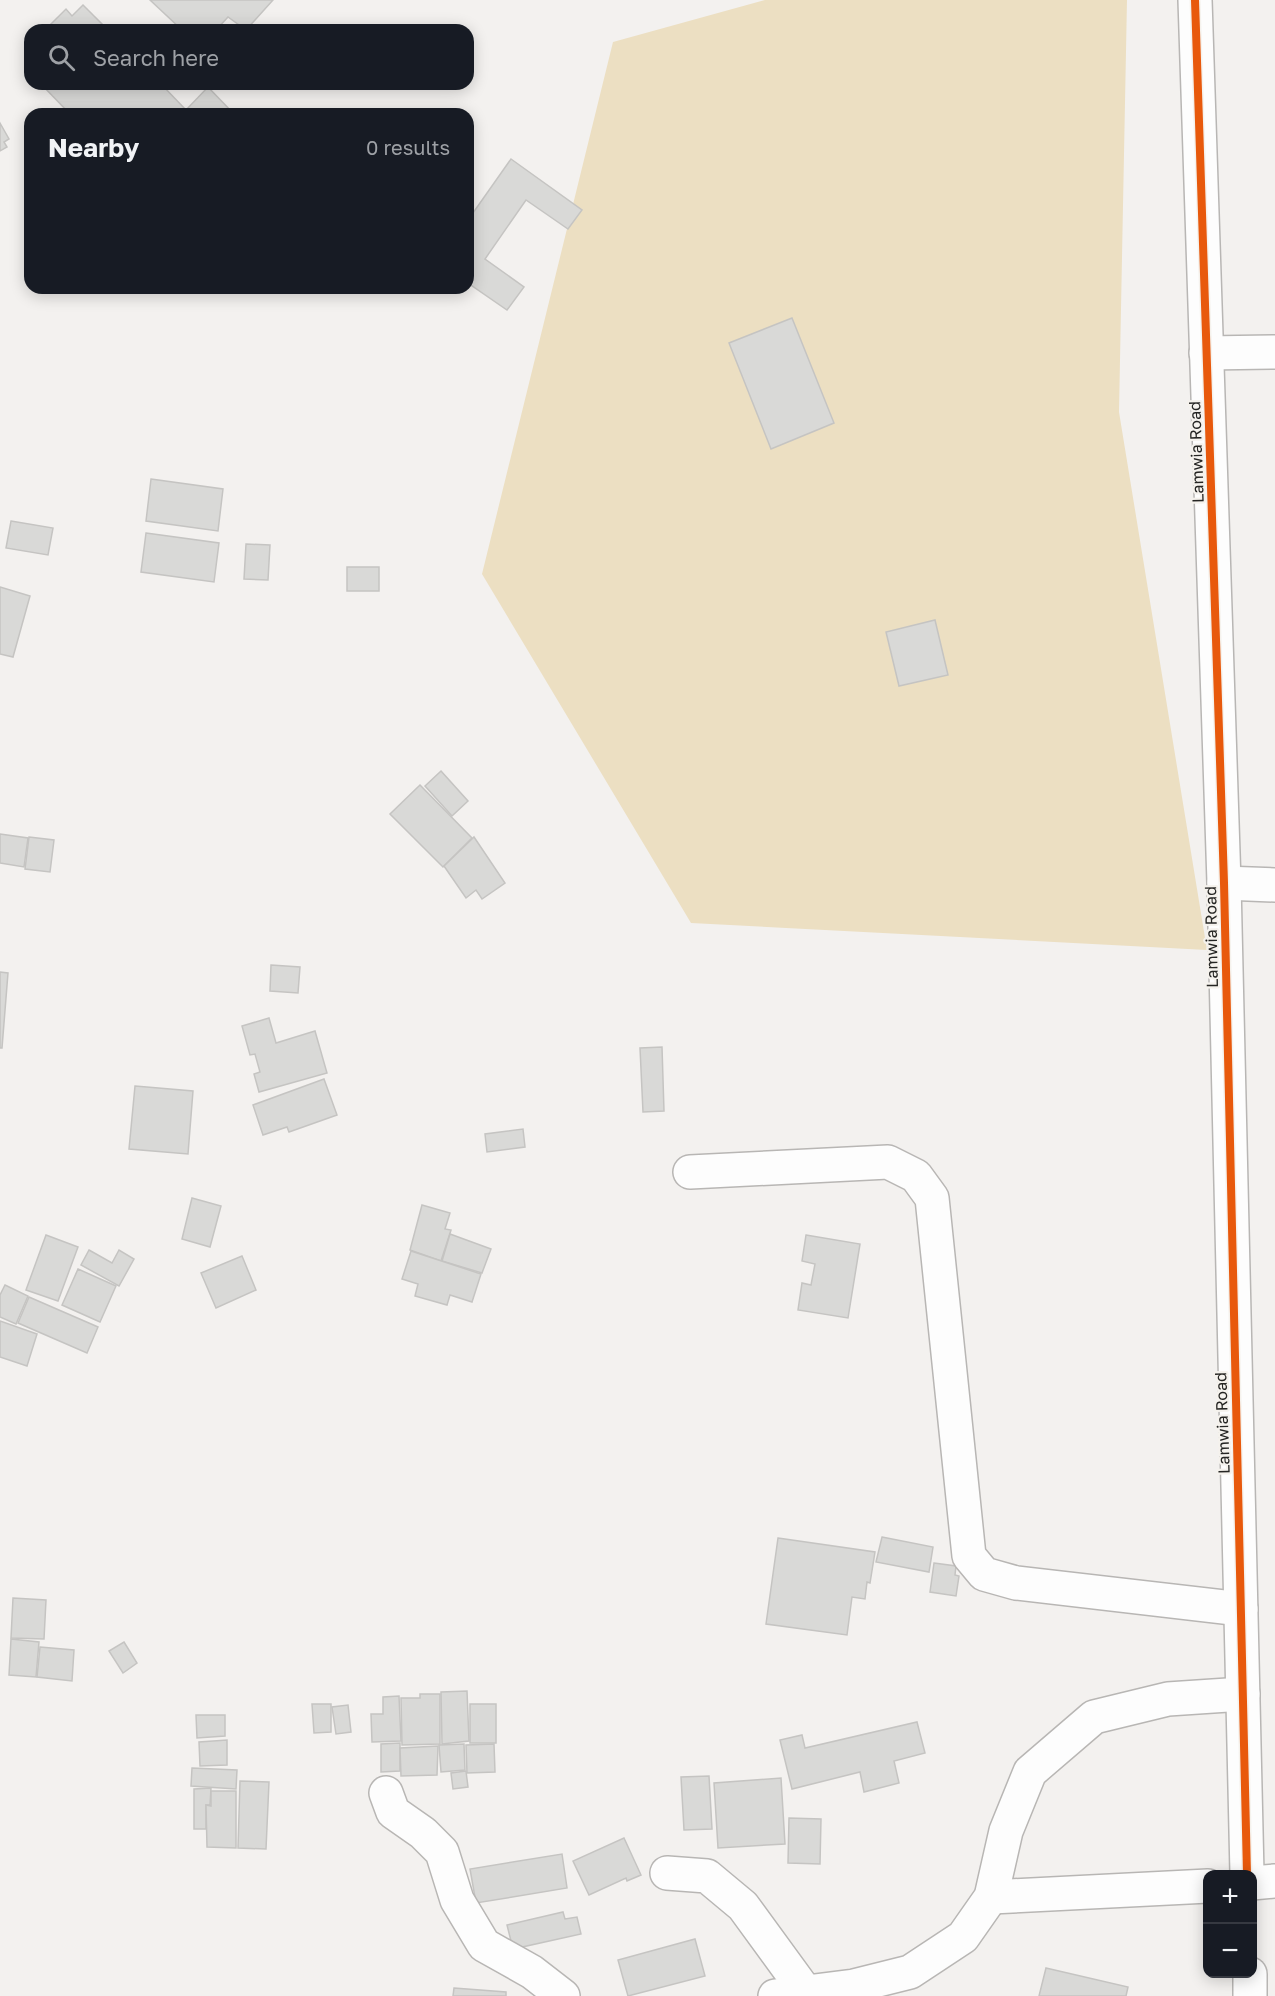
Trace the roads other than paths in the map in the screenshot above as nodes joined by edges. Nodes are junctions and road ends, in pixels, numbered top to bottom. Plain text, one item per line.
1 (1195, 0) edge
2 (1275, 352) edge
3 (1206, 353) junction
4 (1224, 883) junction
5 (1275, 885) edge
6 (690, 1172) dead end
7 (1241, 1609) junction
8 (1243, 1694) junction
9 (386, 1793) dead end
10 (1247, 1870) edge
11 (667, 1873) dead end
12 (1275, 1881) edge
13 (1257, 1883) edge
14 (1203, 1886) edge
15 (991, 1897) junction
16 (1250, 1978) edge
17 (790, 1993) edge
18 (562, 1996) edge
19 (1250, 1996) edge

1 - 3 street, Lamwia Road
2 - 3 street
3 - 4 street, Lamwia Road
4 - 5 street
4 - 7 street, Lamwia Road
6 - 7 street
7 - 8 street, Lamwia Road
8 - 10 street, Lamwia Road
8 - 15 street
9 - 18 street
11 - 17 street
12 - 13 street
14 - 15 street
15 - 17 street
16 - 19 street

